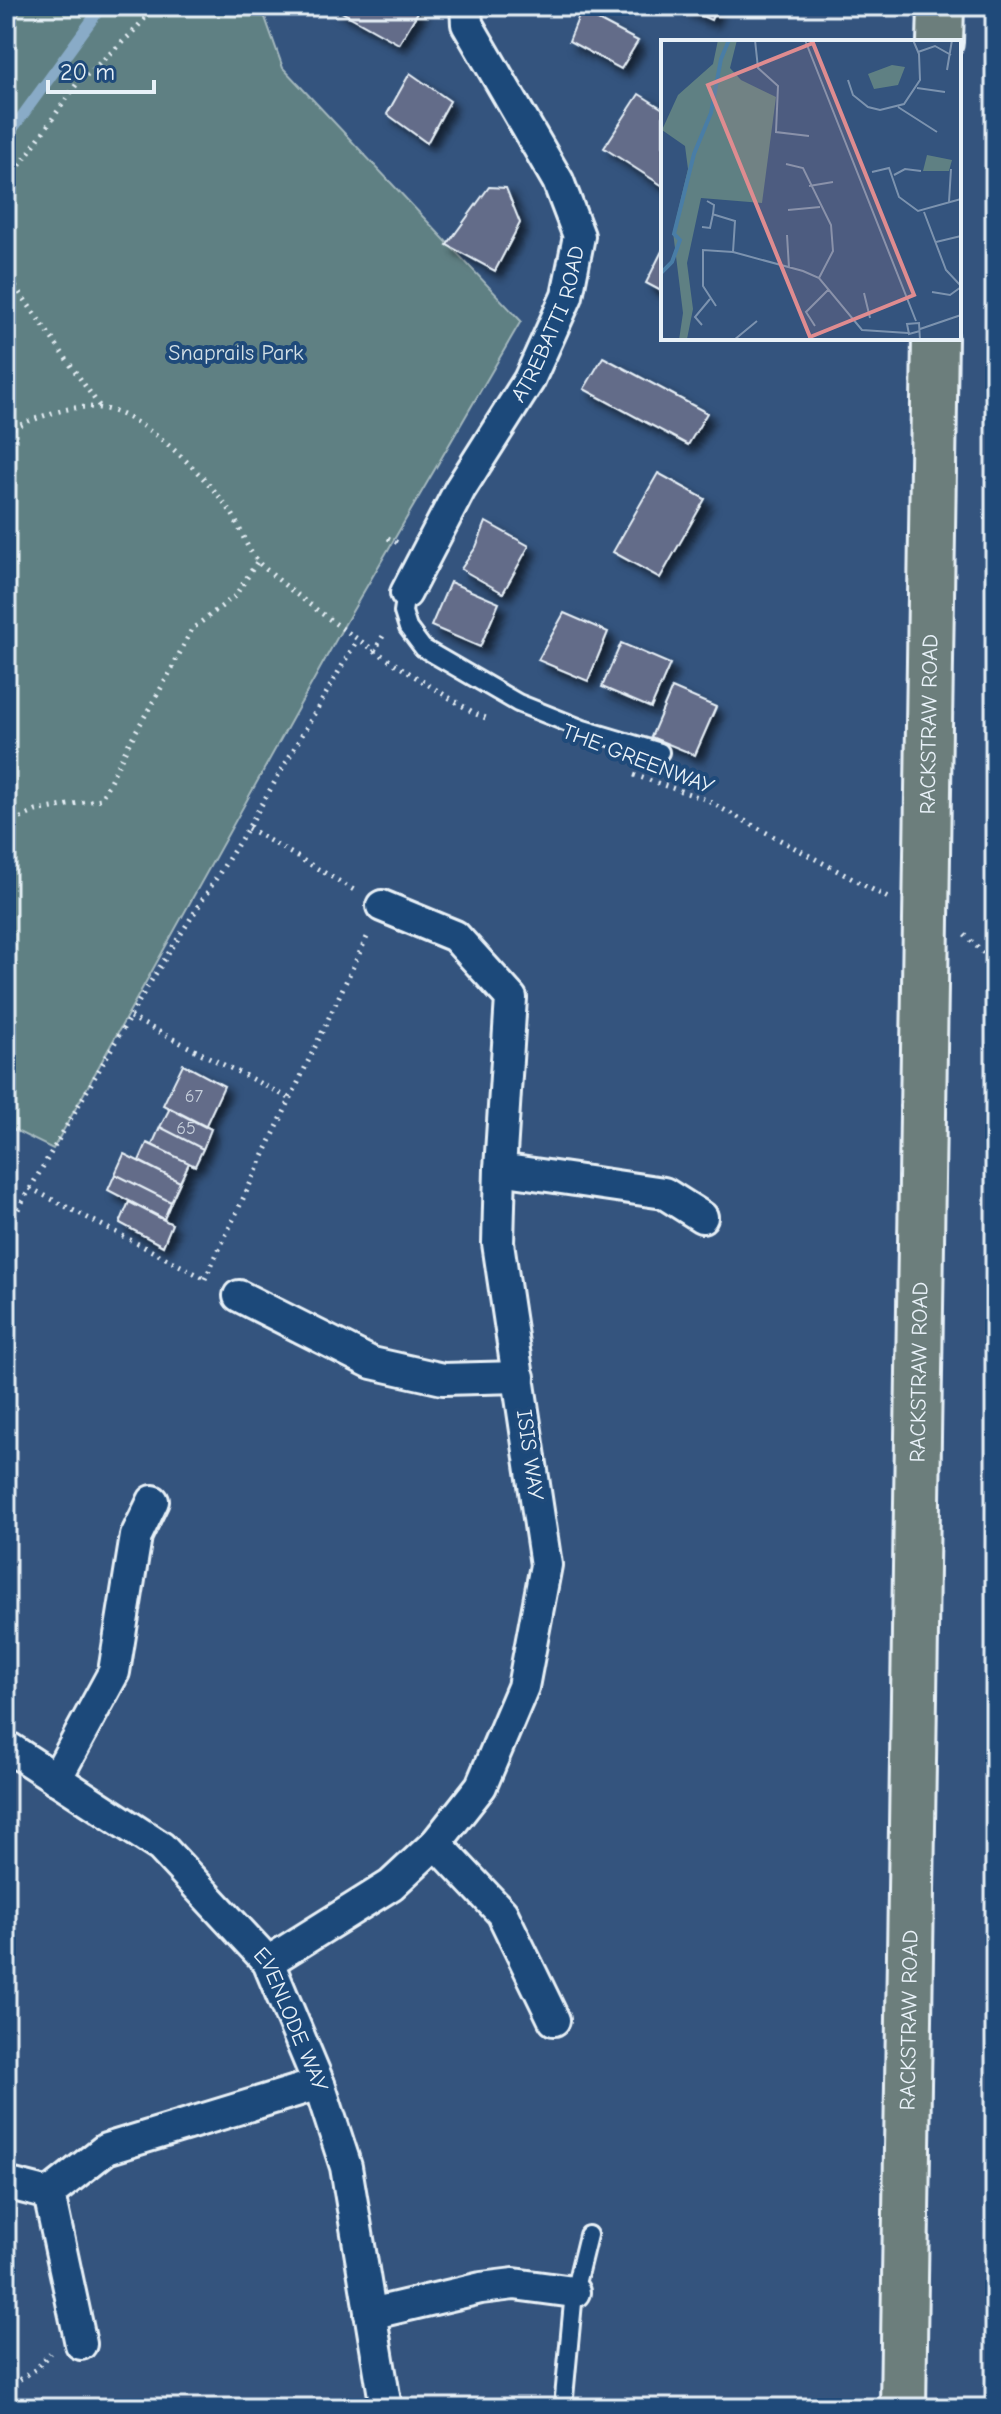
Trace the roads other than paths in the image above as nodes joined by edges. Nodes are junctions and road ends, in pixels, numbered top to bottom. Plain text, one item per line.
1 (466, 6) edge
2 (941, 6) edge
3 (940, 40) edge
4 (935, 340) edge
5 (406, 593) joint
6 (660, 752) dead end
7 (382, 906) road end
8 (500, 1169) junction
9 (702, 1217) dead end
10 (239, 1296) road end
11 (519, 1377) junction
12 (153, 1501) dead end
13 (6, 1746) edge
14 (56, 1779) junction
15 (436, 1843) junction
16 (268, 1962) junction
17 (554, 2020) dead end
18 (319, 2084) junction
19 (6, 2183) edge
20 (49, 2194) junction
21 (588, 2235) dead end
22 (574, 2292) junction
23 (370, 2314) junction
24 (81, 2344) dead end
25 (386, 2408) edge
26 (563, 2408) edge
27 (903, 2408) edge

1 - 5 street, ATREBATTI ROAD
2 - 3 main road
4 - 27 main road, RACKSTRAW ROAD
5 - 6 lane
7 - 8 street, ISIS WAY
8 - 9 street
8 - 11 street, ISIS WAY
10 - 11 street
11 - 15 street, ISIS WAY
12 - 14 street
13 - 14 street, EVENLODE WAY
14 - 16 street, EVENLODE WAY
15 - 16 street, ISIS WAY
15 - 17 street
16 - 18 street, EVENLODE WAY
18 - 20 street
18 - 23 street, EVENLODE WAY
19 - 20 street
20 - 24 street
21 - 22 lane
22 - 23 street
22 - 26 lane
23 - 25 street, EVENLODE WAY

